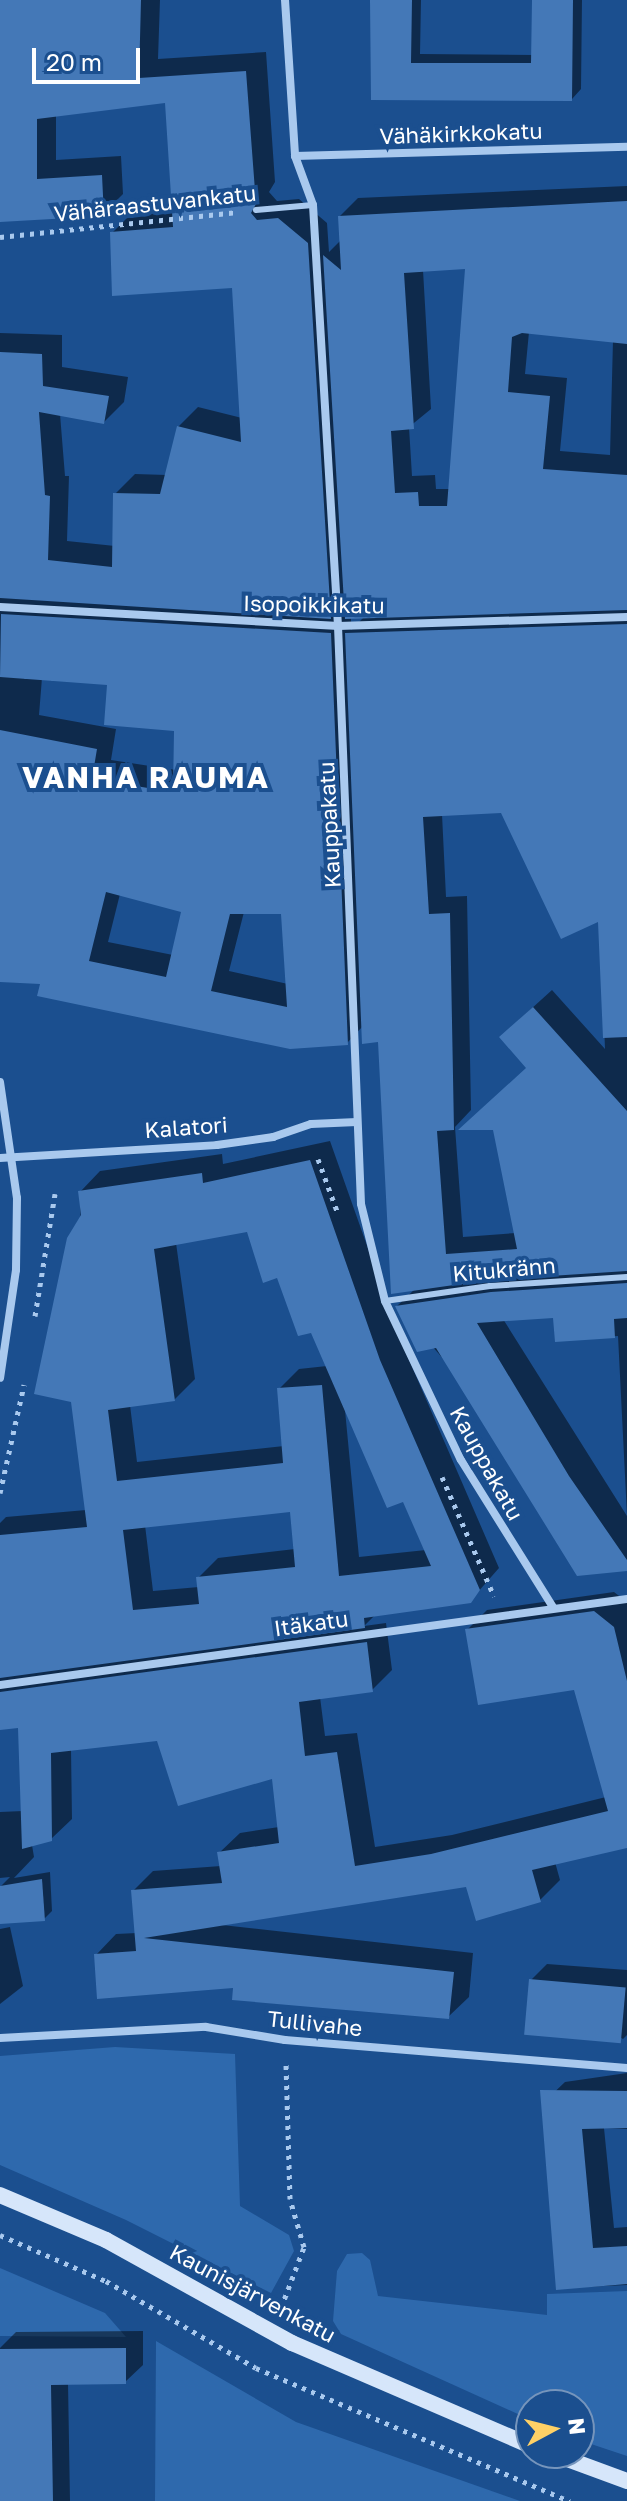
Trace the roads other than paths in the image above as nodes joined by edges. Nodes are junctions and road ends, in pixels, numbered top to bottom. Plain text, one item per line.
1 (285, 0) edge
2 (627, 147) edge
3 (295, 156) junction
4 (313, 205) junction
5 (256, 210) road end
6 (0, 607) edge
7 (627, 617) edge
8 (338, 626) junction
9 (0, 1082) edge
10 (357, 1122) junction
11 (0, 1158) edge
12 (14, 1158) junction
13 (627, 1277) edge
14 (385, 1301) junction
15 (0, 1378) edge
16 (627, 1599) edge
17 (553, 1607) junction
18 (0, 1685) edge
19 (0, 2038) edge
20 (627, 2068) edge
21 (0, 2195) edge
22 (515, 2439) edge
23 (594, 2469) edge
24 (627, 2481) edge

1 - 3 street, Kauppakatu
2 - 3 street, Vähäkirkkokatu
3 - 4 street, Kauppakatu
4 - 5 lane, Vähäraastuvankatu
4 - 8 street, Kauppakatu
6 - 8 street, Isopoikkikatu
7 - 8 street, Isopoikkikatu
8 - 10 street, Kauppakatu
9 - 12 street
10 - 12 street, Kalatori
10 - 14 street, Kauppakatu
11 - 12 street, Kalatori
12 - 15 street
13 - 14 lane, Kitukränn
14 - 17 street, Kauppakatu
16 - 17 street, Itäkatu
17 - 18 street, Itäkatu
19 - 20 street, Tullivahe
21 - 22 main road, Kaunisjärvenkatu
23 - 24 main road

